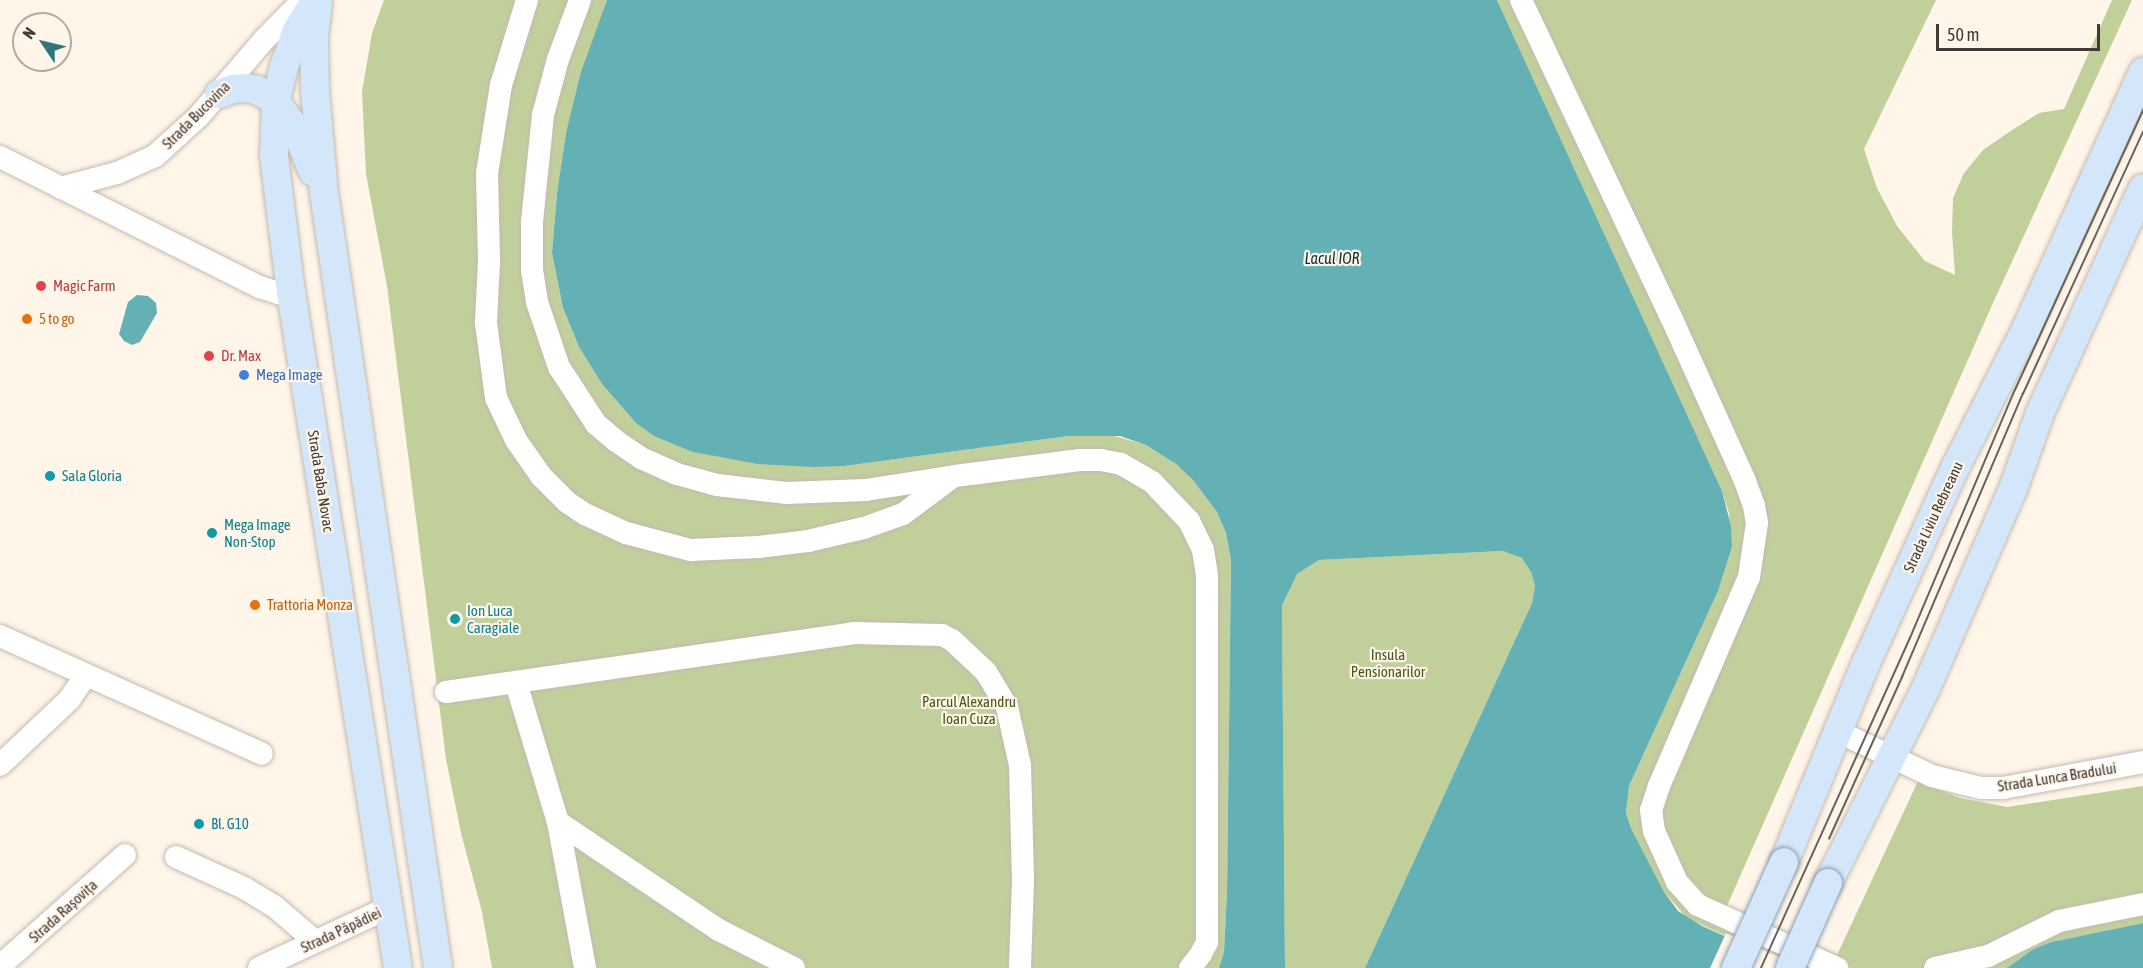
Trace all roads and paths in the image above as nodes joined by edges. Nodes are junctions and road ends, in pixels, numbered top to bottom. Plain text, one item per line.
1 (303, 0) edge
2 (318, 0) edge
3 (528, 0) edge
4 (580, 0) edge
5 (1521, 0) edge
6 (2143, 72) edge
7 (219, 94) junction
8 (276, 102) junction
9 (0, 157) edge
10 (61, 188) junction
11 (2143, 188) edge
12 (328, 223) junction
13 (291, 292) junction
14 (955, 476) junction
15 (0, 636) edge
16 (86, 675) junction
17 (516, 683) junction
18 (446, 692) dead end
19 (1839, 732) junction
20 (262, 754) dead end
21 (1892, 757) junction
22 (2143, 762) edge
23 (0, 765) edge
24 (558, 822) junction
25 (125, 855) dead end
26 (176, 857) dead end
27 (2143, 904) edge
28 (390, 907) junction
29 (315, 942) junction
30 (0, 966) edge
31 (259, 968) edge
32 (398, 968) edge
33 (438, 968) edge
34 (585, 968) edge
35 (794, 968) edge
36 (1020, 968) edge
37 (1190, 968) edge
38 (1736, 968) edge
39 (1790, 968) edge
40 (1838, 968) edge
41 (1935, 968) edge

1 - 7 street, Strada Bucovina
2 - 8 main road, Strada Baba Novac
2 - 12 main road, Strada Baba Novac
3 - 14 street
4 - 14 street
5 - 40 street
6 - 19 main road, Strada Liviu Rebreanu
7 - 8 main road
7 - 10 street, Strada Bucovina
8 - 12 main road
8 - 13 main road, Strada Baba Novac
9 - 10 street
10 - 13 street
11 - 21 main road
12 - 33 main road, Strada Baba Novac
13 - 28 main road, Strada Baba Novac
14 - 37 street
15 - 16 street
16 - 20 street
16 - 23 street
17 - 18 street
17 - 24 street
17 - 36 street
19 - 21 street, Strada Lunca Bradului
19 - 38 main road, Strada Liviu Rebreanu, bridge
21 - 22 street, Strada Lunca Bradului
21 - 39 main road, bridge
24 - 34 street
24 - 35 street
25 - 30 street, Strada Rașovița
26 - 29 street
27 - 41 street
28 - 29 street, Strada Păpădiei
28 - 32 main road, Strada Baba Novac
29 - 31 street, Strada Păpădiei

